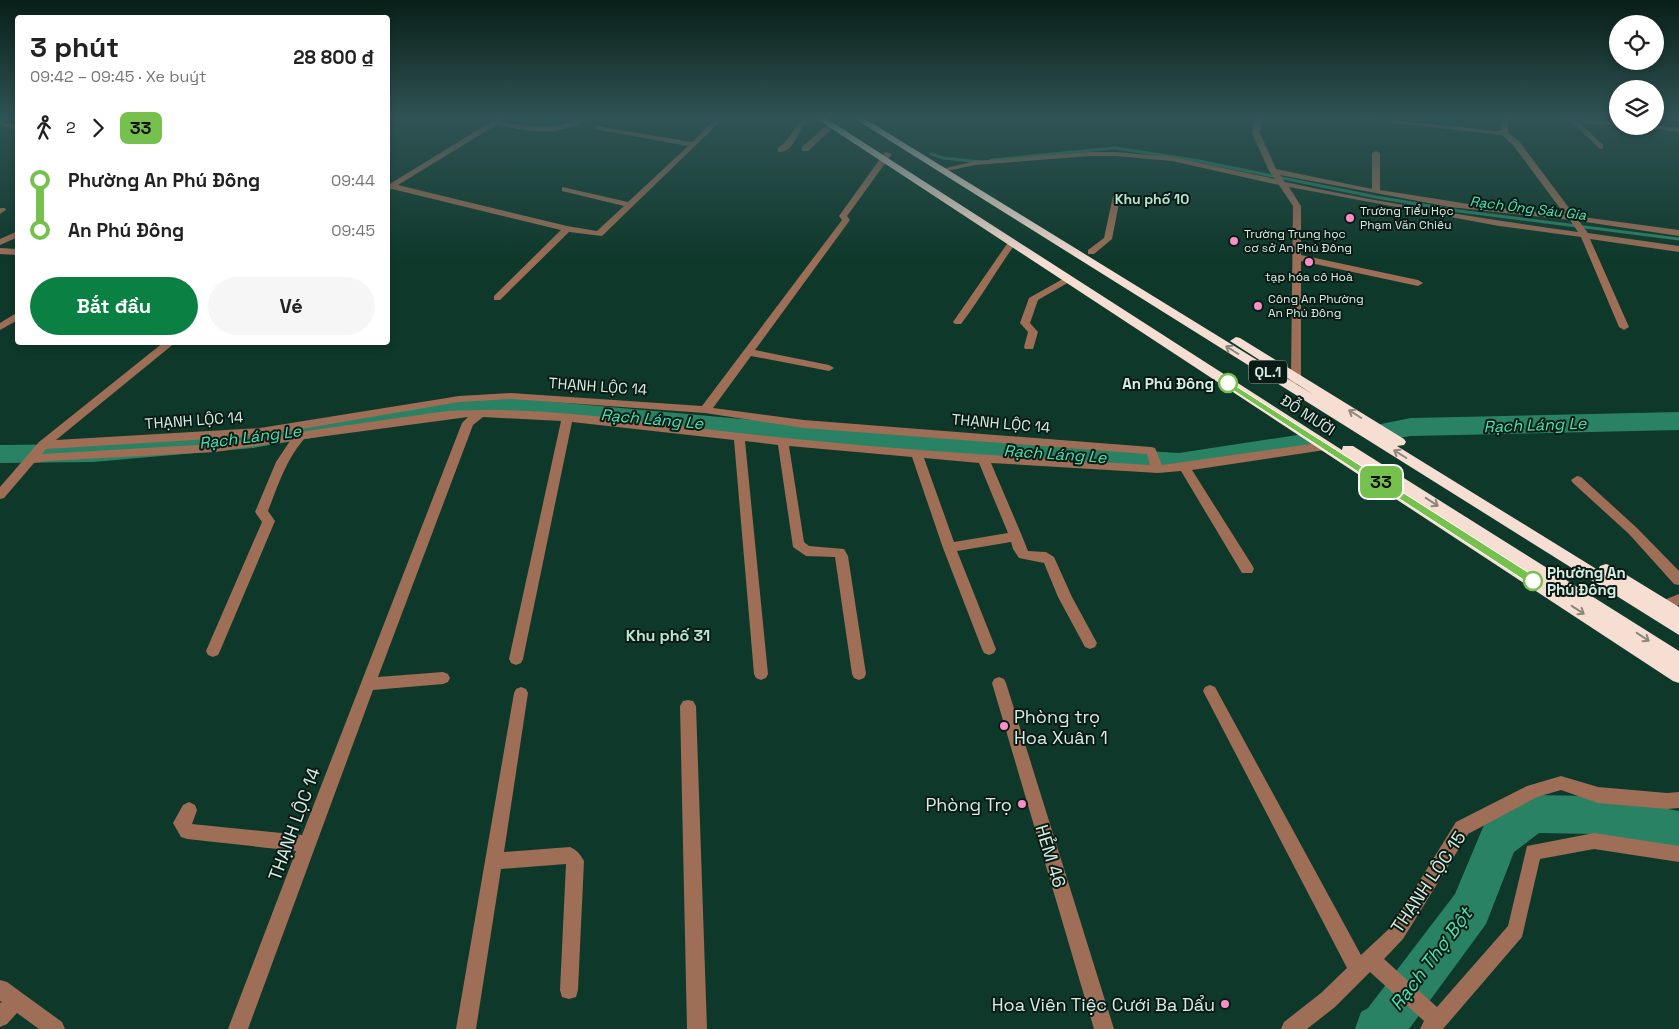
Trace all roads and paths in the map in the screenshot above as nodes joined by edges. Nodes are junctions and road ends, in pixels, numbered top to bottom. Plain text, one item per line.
1 (425, 165) edge
2 (671, 165) edge
3 (880, 165) edge
4 (898, 165) edge
5 (899, 165) edge
6 (939, 165) edge
7 (940, 165) edge
8 (965, 165) edge
9 (1209, 165) edge
10 (1271, 165) edge
11 (1376, 165) edge
12 (1533, 165) edge
13 (946, 169) junction
14 (1276, 176) junction
15 (390, 186) edge
16 (390, 187) edge
17 (565, 189) dead end
18 (1376, 192) junction
19 (1116, 198) dead end
20 (630, 206) junction
21 (1574, 219) junction
22 (567, 230) junction
23 (1583, 233) junction
24 (1679, 233) edge
25 (14, 235) edge
26 (0, 236) edge
27 (0, 242) edge
28 (1012, 243) junction
29 (1679, 249) edge
30 (0, 250) edge
31 (15, 252) edge
32 (1090, 252) junction
33 (1297, 257) junction
34 (1068, 280) junction
35 (1418, 283) dead end
36 (497, 298) dead end
37 (15, 317) edge
38 (958, 322) dead end
39 (0, 326) edge
40 (1624, 327) dead end
41 (167, 345) edge
42 (1029, 347) dead end
43 (748, 352) junction
44 (830, 368) dead end
45 (1293, 382) junction
46 (594, 402) junction
47 (705, 410) junction
48 (480, 413) junction
49 (567, 418) junction
50 (584, 419) junction
51 (300, 437) junction
52 (739, 437) junction
53 (783, 441) junction
54 (43, 445) junction
55 (1325, 446) junction
56 (917, 453) junction
57 (30, 459) junction
58 (983, 459) junction
59 (1184, 467) junction
60 (1158, 470) junction
61 (1577, 480) dead end
62 (0, 495) edge
63 (1016, 536) junction
64 (949, 548) junction
65 (1247, 569) dead end
66 (1679, 580) edge
67 (1679, 599) edge
68 (1664, 606) junction
69 (1679, 615) edge
70 (1679, 628) edge
71 (1090, 643) dead end
72 (989, 649) dead end
73 (213, 651) dead end
74 (516, 659) dead end
75 (1679, 660) edge
76 (761, 674) dead end
77 (859, 674) dead end
78 (1679, 676) edge
79 (443, 678) dead end
80 (998, 683) dead end
81 (367, 684) junction
82 (1210, 691) dead end
83 (521, 693) dead end
84 (688, 706) dead end
85 (1679, 800) edge
86 (189, 810) dead end
87 (306, 844) junction
88 (1679, 854) edge
89 (493, 861) junction
90 (1364, 965) junction
91 (0, 989) edge
92 (569, 990) dead end
93 (16, 1001) junction
94 (0, 1017) edge
95 (1433, 1025) edge
96 (55, 1029) edge
97 (238, 1029) edge
98 (466, 1029) edge
99 (697, 1029) edge
100 (1104, 1029) edge
101 (1291, 1029) edge

1 - 15 street
2 - 20 street
3 - 43 street
4 - 28 highway, ĐỖ MƯỜI / QL.1
5 -> 75 highway, ĐỖ MƯỜI / QL.1
6 - 13 highway, ĐỖ MƯỜI / QL.1
7 - 13 highway, ĐỖ MƯỜI / QL.1
8 - 13 street
9 - 14 street
10 - 14 street
11 - 18 street
12 - 21 street
13 - 32 highway, ĐỖ MƯỜI / QL.1
45 -> 13 highway, ĐỖ MƯỜI / QL.1
14 - 18 street
14 - 23 street
14 - 33 street
16 - 22 street
17 - 20 street
18 - 21 street
19 - 32 street
20 - 22 street
21 - 23 street
21 - 24 street
22 - 36 street
23 - 29 street
23 - 40 street
25 - 26 street
25 - 27 street
28 - 34 highway, ĐỖ MƯỜI / QL.1
28 - 38 street
30 - 31 street
32 - 45 highway, ĐỖ MƯỜI / QL.1
33 - 35 street
33 - 45 street
34 - 42 street
34 - 55 highway, ĐỖ MƯỜI / QL.1
37 - 39 street
41 - 54 street
43 - 44 street
43 - 47 street
68 -> 45 highway, ĐỖ MƯỜI / QL.1
70 -> 45 highway, ĐỖ MƯỜI / QL.1
46 - 47 street, THẠNH LỘC 14
46 - 50 street
46 - 54 street, THẠNH LỘC 14
47 - 60 street, THẠNH LỘC 14
48 - 49 street, THẠNH LỘC 14
48 - 51 street, THẠNH LỘC 14
48 - 81 street, THẠNH LỘC 14
49 - 50 street, THẠNH LỘC 14
49 - 74 street
50 - 52 street, THẠNH LỘC 14
51 - 57 street, THẠNH LỘC 14
51 - 73 street
52 - 53 street, THẠNH LỘC 14
52 - 76 street
53 - 56 street, THẠNH LỘC 14
53 - 77 street
54 - 57 street
55 - 59 street, THẠNH LỘC 14
55 -> 78 highway, ĐỖ MƯỜI / QL.1
56 - 58 street, THẠNH LỘC 14
56 - 64 street
57 - 62 street
58 - 60 street, THẠNH LỘC 14
58 - 63 street
59 - 60 street, THẠNH LỘC 14
59 - 65 street
61 - 66 street
63 - 64 street
63 - 71 street
64 - 72 street
67 - 68 street
68 - 69 highway, ĐỖ MƯỜI / QL.1
79 - 81 street
80 - 100 street, HẺM 46
81 - 87 street, THẠNH LỘC 14
82 - 90 street
83 - 89 street
84 - 99 street
85 - 90 street, THẠNH LỘC 15
86 - 87 street
87 - 97 street, THẠNH LỘC 14
88 - 95 street
89 - 92 street
89 - 98 street
90 - 95 street
90 - 101 street, THẠNH LỘC 15
91 - 93 street
93 - 94 street
93 - 96 street

